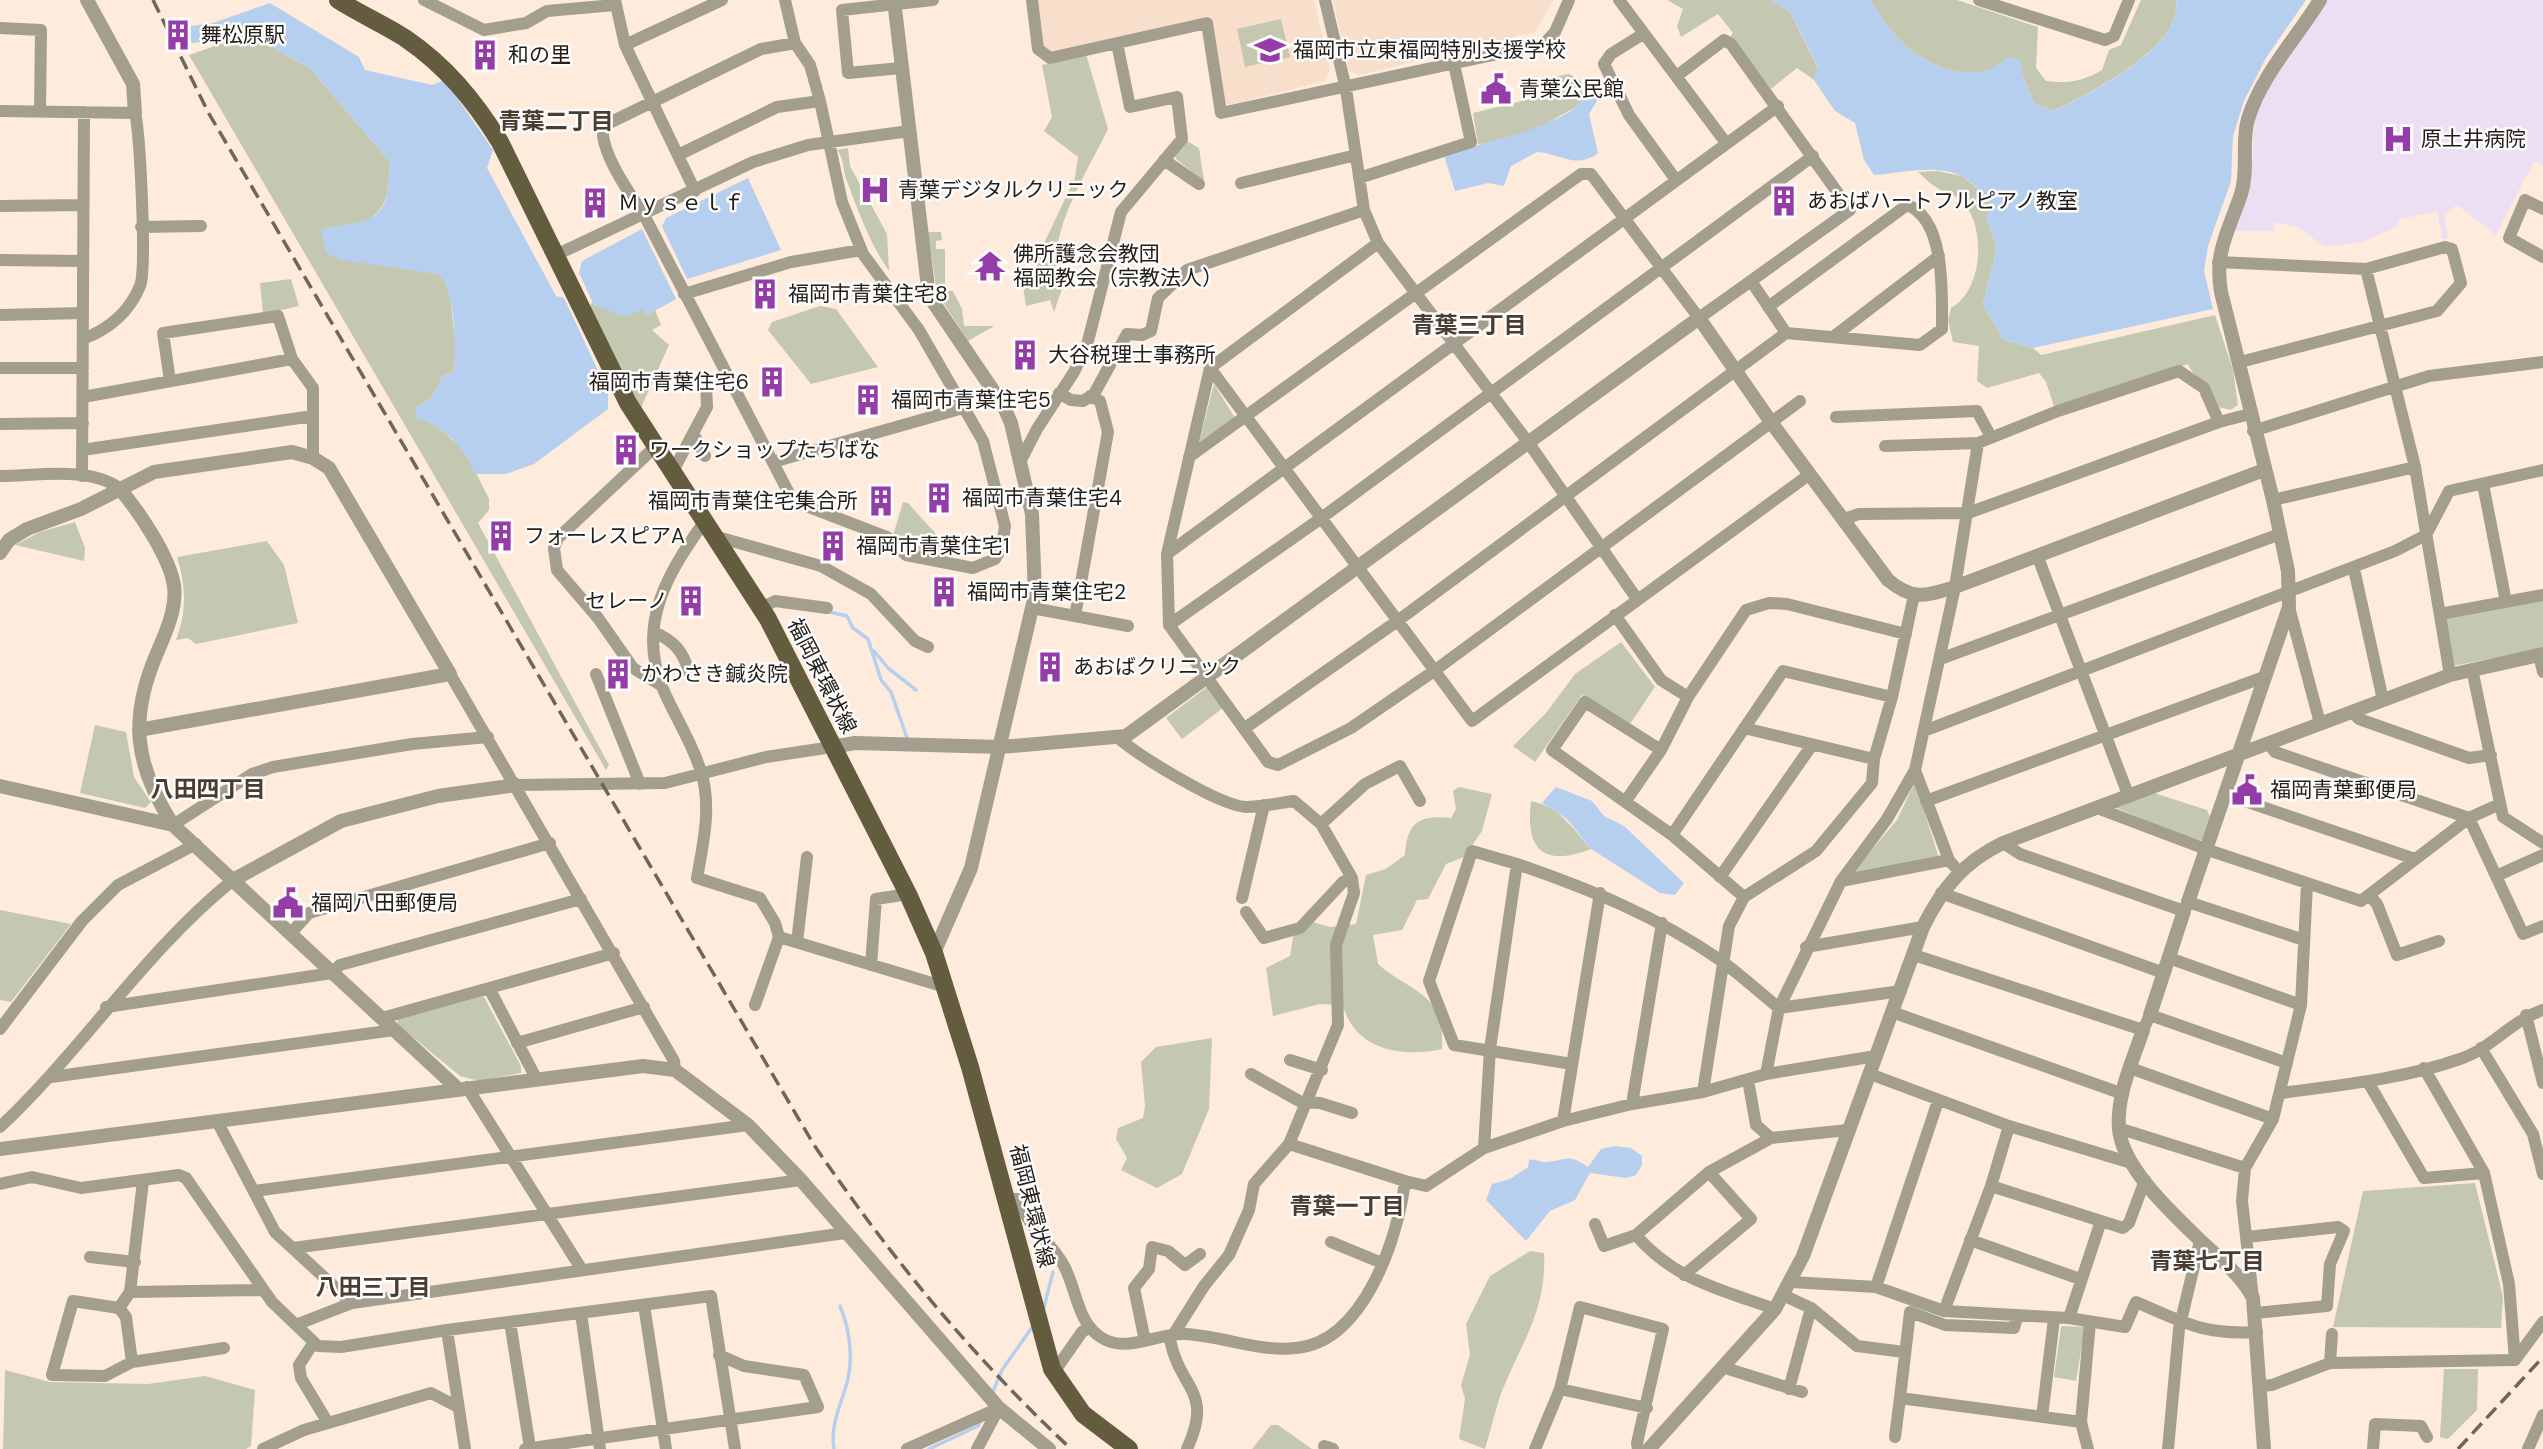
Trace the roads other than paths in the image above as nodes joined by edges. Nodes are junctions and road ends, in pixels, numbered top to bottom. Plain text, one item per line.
1 (87, 0) edge
2 (338, 0) edge
3 (424, 0) edge
4 (722, 0) edge
5 (785, 0) edge
6 (933, 0) edge
7 (1032, 0) edge
8 (1325, 0) edge
9 (1569, 0) edge
10 (1619, 0) edge
11 (1979, 0) edge
12 (2129, 0) edge
13 (2320, 0) edge
14 (615, 3) edge
15 (894, 3) edge
16 (548, 6) edge
17 (0, 28) edge
18 (1643, 34) junction
19 (794, 43) junction
20 (1117, 43) junction
21 (625, 45) junction
22 (1454, 64) junction
23 (901, 68) junction
24 (1678, 75) junction
25 (1346, 89) junction
26 (652, 101) junction
27 (820, 101) junction
28 (1778, 106) junction
29 (0, 111) edge
30 (40, 111) junction
31 (84, 112) junction
32 (135, 113) junction
33 (909, 131) junction
34 (827, 141) junction
35 (1726, 143) junction
36 (678, 155) junction
37 (1356, 155) junction
38 (1813, 156) junction
39 (1164, 160) junction
40 (1359, 178) junction
41 (1676, 180) junction
42 (1241, 183) dead end
43 (1199, 184) dead end
44 (695, 191) junction
45 (83, 205) junction
46 (0, 206) edge
47 (2543, 209) edge
48 (1364, 210) junction
49 (643, 215) junction
50 (1624, 216) junction
51 (201, 226) dead end
52 (141, 227) junction
53 (1378, 243) junction
54 (861, 250) junction
55 (556, 255) junction
56 (1939, 256) junction
57 (2543, 257) edge
58 (0, 260) edge
59 (83, 261) junction
60 (2218, 262) junction
61 (1662, 267) junction
62 (2366, 269) junction
63 (1751, 281) junction
64 (1416, 292) junction
65 (684, 293) junction
66 (1768, 307) junction
67 (83, 313) junction
68 (0, 315) edge
69 (1699, 318) junction
70 (2379, 326) junction
71 (1786, 333) junction
72 (1833, 337) junction
73 (83, 339) junction
74 (1455, 343) junction
75 (292, 359) junction
76 (2240, 362) junction
77 (2543, 362) edge
78 (0, 368) edge
79 (1210, 368) junction
80 (83, 369) junction
81 (1735, 370) junction
82 (170, 381) junction
83 (706, 384) dead end
84 (2396, 384) junction
85 (1491, 392) junction
86 (1059, 393) junction
87 (1090, 396) junction
88 (83, 397) junction
89 (1800, 401) dead end
90 (963, 408) junction
91 (2250, 414) junction
92 (313, 416) junction
93 (1246, 416) junction
94 (1836, 417) dead end
95 (1771, 422) junction
96 (2219, 422) junction
97 (83, 423) junction
98 (0, 424) edge
99 (2253, 430) junction
100 (693, 433) junction
101 (1991, 437) junction
102 (1528, 442) junction
103 (1978, 443) junction
104 (1885, 446) dead end
105 (655, 447) junction
106 (82, 450) junction
107 (705, 456) dead end
108 (1189, 457) junction
109 (313, 458) junction
110 (773, 462) junction
111 (1020, 462) junction
112 (2415, 467) junction
113 (1284, 469) junction
114 (2264, 470) junction
115 (2543, 470) edge
116 (672, 473) junction
117 (1810, 474) junction
118 (0, 476) edge
119 (82, 476) junction
120 (2483, 484) junction
121 (119, 488) junction
122 (1566, 496) junction
123 (2273, 500) junction
124 (1968, 513) junction
125 (1320, 519) junction
126 (1844, 519) junction
127 (709, 529) junction
128 (2280, 534) junction
129 (2426, 535) junction
130 (1601, 547) junction
131 (0, 552) edge
132 (1167, 554) junction
133 (2038, 555) junction
134 (1356, 568) junction
135 (2354, 569) junction
136 (1955, 587) junction
137 (1914, 595) junction
138 (2543, 595) edge
139 (1637, 599) junction
140 (2289, 601) junction
141 (2506, 602) junction
142 (761, 608) junction
143 (827, 608) dead end
144 (1032, 608) junction
145 (2440, 614) junction
146 (1615, 615) junction
147 (2060, 615) junction
148 (1076, 617) junction
149 (1396, 622) junction
150 (1169, 625) junction
151 (1128, 626) dead end
152 (654, 632) junction
153 (1906, 634) junction
154 (928, 647) dead end
155 (2541, 654) edge
156 (1940, 659) junction
157 (2472, 669) junction
158 (689, 671) dead end
159 (1434, 671) junction
160 (2082, 672) junction
161 (2543, 672) edge
162 (450, 674) junction
163 (596, 674) dead end
164 (2450, 675) junction
165 (1206, 677) junction
166 (2264, 677) junction
167 (662, 686) junction
168 (1688, 697) junction
169 (1892, 697) junction
170 (2383, 700) junction
171 (2352, 712) junction
172 (2320, 723) junction
173 (1245, 728) junction
174 (1744, 728) junction
175 (139, 730) junction
176 (1924, 731) junction
177 (2105, 735) junction
178 (488, 737) junction
179 (1117, 737) junction
180 (2268, 743) junction
181 (1812, 746) junction
182 (832, 747) junction
183 (1001, 747) junction
184 (1661, 750) junction
185 (2236, 755) junction
186 (2491, 755) junction
187 (1874, 760) junction
188 (1915, 770) junction
189 (702, 773) junction
190 (640, 784) junction
191 (516, 785) junction
192 (0, 786) edge
193 (2224, 794) junction
194 (2129, 797) junction
195 (1420, 801) dead end
196 (1926, 801) junction
197 (1625, 802) junction
198 (1264, 804) junction
199 (2500, 804) junction
200 (2097, 808) junction
201 (2469, 818) junction
202 (1321, 824) junction
203 (173, 825) junction
204 (1672, 835) junction
205 (2543, 842) edge
206 (550, 843) junction
207 (2003, 843) junction
208 (196, 844) junction
209 (2208, 850) junction
210 (2543, 855) edge
211 (807, 857) dead end
212 (2415, 859) junction
213 (1949, 860) junction
214 (1517, 864) junction
215 (1959, 872) junction
216 (2496, 876) junction
217 (1720, 877) junction
218 (1352, 878) junction
219 (233, 880) junction
220 (1841, 881) junction
221 (2307, 884) junction
222 (1600, 893) junction
223 (1941, 893) junction
224 (908, 894) junction
225 (2370, 896) junction
226 (1744, 897) junction
227 (1242, 898) dead end
228 (581, 899) junction
229 (2186, 907) junction
230 (1246, 912) dead end
231 (1662, 923) junction
232 (2543, 926) edge
233 (1923, 927) junction
234 (291, 933) junction
235 (779, 937) junction
236 (2304, 940) junction
237 (2439, 941) dead end
238 (797, 942) junction
239 (1807, 947) junction
240 (614, 953) junction
241 (934, 953) junction
242 (1914, 955) junction
243 (2169, 958) junction
244 (1722, 961) junction
245 (871, 965) junction
246 (332, 973) junction
247 (2164, 973) junction
248 (945, 987) junction
249 (489, 988) junction
250 (1901, 991) junction
251 (755, 1005) dead end
252 (2301, 1005) junction
253 (106, 1007) junction
254 (644, 1007) junction
255 (1779, 1008) junction
256 (2543, 1010) edge
257 (1892, 1012) junction
258 (2150, 1015) junction
259 (2526, 1015) junction
260 (382, 1018) junction
261 (0, 1029) edge
262 (394, 1030) junction
263 (2143, 1030) junction
264 (517, 1043) junction
265 (2481, 1048) junction
266 (1490, 1049) junction
267 (1876, 1056) junction
268 (1290, 1060) dead end
269 (2287, 1063) junction
270 (1572, 1064) junction
271 (2130, 1068) junction
272 (2424, 1068) junction
273 (676, 1070) junction
274 (1322, 1070) junction
275 (1251, 1074) dead end
276 (1766, 1074) junction
277 (1870, 1074) junction
278 (51, 1077) junction
279 (537, 1080) junction
280 (1748, 1080) junction
281 (2368, 1082) junction
282 (2543, 1083) edge
283 (462, 1088) junction
284 (1703, 1091) junction
285 (2281, 1093) junction
286 (2123, 1094) junction
287 (1938, 1101) junction
288 (1308, 1104) junction
289 (1632, 1104) junction
290 (1352, 1113) dead end
291 (2273, 1119) junction
292 (1563, 1121) junction
293 (218, 1123) junction
294 (748, 1125) junction
295 (2009, 1126) junction
296 (0, 1127) edge
297 (2119, 1128) junction
298 (1848, 1130) junction
299 (2538, 1132) edge
300 (1771, 1138) junction
301 (1289, 1144) junction
302 (1484, 1148) junction
303 (0, 1149) edge
304 (511, 1157) junction
305 (2128, 1162) junction
306 (2245, 1168) junction
307 (1710, 1172) junction
308 (2484, 1173) junction
309 (2543, 1174) edge
310 (801, 1180) junction
311 (2145, 1180) junction
312 (143, 1181) junction
313 (1405, 1181) junction
314 (0, 1184) edge
315 (1991, 1186) junction
316 (254, 1191) junction
317 (1007, 1199) junction
318 (547, 1214) junction
319 (2101, 1221) junction
320 (1595, 1224) dead end
321 (845, 1233) junction
322 (1636, 1236) junction
323 (2247, 1237) junction
324 (1970, 1240) junction
325 (2200, 1241) junction
326 (1331, 1242) dead end
327 (293, 1248) junction
328 (1200, 1254) dead end
329 (90, 1257) dead end
330 (135, 1262) junction
331 (1382, 1262) junction
332 (582, 1270) junction
333 (1684, 1275) junction
334 (2080, 1279) junction
335 (1792, 1282) junction
336 (1876, 1287) junction
337 (263, 1290) junction
338 (130, 1292) junction
339 (1784, 1296) junction
340 (352, 1303) junction
341 (644, 1305) junction
342 (2254, 1305) junction
343 (119, 1308) junction
344 (1811, 1308) junction
345 (1775, 1309) junction
346 (1944, 1311) junction
347 (581, 1313) junction
348 (2017, 1317) junction
349 (2069, 1318) junction
350 (2054, 1319) junction
351 (2182, 1321) junction
352 (510, 1322) junction
353 (2090, 1322) junction
354 (2543, 1322) edge
355 (298, 1324) junction
356 (1089, 1327) junction
357 (447, 1330) junction
358 (2257, 1332) junction
359 (2332, 1334) dead end
360 (1173, 1335) junction
361 (1144, 1341) junction
362 (314, 1342) junction
363 (224, 1348) dead end
364 (1904, 1352) junction
365 (719, 1355) junction
366 (2515, 1360) junction
367 (132, 1362) junction
368 (2330, 1363) junction
369 (1723, 1367) junction
370 (1054, 1372) junction
371 (2261, 1386) junction
372 (1560, 1389) junction
373 (1789, 1389) junction
374 (1802, 1392) dead end
375 (1900, 1398) junction
376 (458, 1407) junction
377 (999, 1408) junction
378 (1647, 1408) junction
379 (2543, 1415) edge
380 (2042, 1417) junction
381 (729, 1421) junction
382 (2081, 1422) junction
383 (328, 1423) junction
384 (662, 1430) junction
385 (1895, 1437) dead end
386 (2427, 1437) dead end
387 (599, 1444) edge
388 (530, 1448) edge
389 (2530, 1448) edge
390 (263, 1449) edge
391 (465, 1449) edge
392 (524, 1449) edge
393 (666, 1449) edge
394 (735, 1449) edge
395 (907, 1449) edge
396 (977, 1449) edge
397 (1049, 1449) edge
398 (1129, 1449) edge
399 (1187, 1449) edge
400 (1535, 1449) edge
401 (1638, 1449) edge
402 (1649, 1449) edge
403 (2088, 1449) edge
404 (2168, 1449) edge
405 (2264, 1449) edge
406 (2373, 1449) edge

1 - 32 street
2 - 55 main road, 福岡東環状線
3 - 16 street
4 - 21 street
5 - 19 street
6 - 15 street
7 - 20 street
8 - 25 street
9 - 22 street
10 - 18 street
11 - 12 street
13 - 60 street
14 - 16 street
14 - 21 street
15 - 23 street
15 - 23 street
17 - 30 street
18 - 24 street
18 - 41 street
19 - 26 street
19 - 27 street
20 - 25 street
20 - 39 street
21 - 26 street
22 - 25 street
22 - 40 street
23 - 33 street
24 - 28 street
24 - 35 street
25 - 37 street
26 - 36 street
26 - 49 street
27 - 34 street
27 - 36 street
28 - 35 street
28 - 38 street
29 - 30 street
30 - 31 street
31 - 32 street
31 - 45 street
32 - 52 street
33 - 34 street
33 - 111 street
34 - 44 street
34 - 54 street
35 - 41 street
36 - 44 street
37 - 40 street
37 - 42 street
38 - 61 street
38 - 63 street
39 - 43 street
39 - 86 street
40 - 48 street
41 - 50 street
44 - 49 street
45 - 46 street
45 - 59 street
47 - 57 street
48 - 53 street
48 - 87 street
49 - 55 street
49 - 65 street
50 - 61 street
50 - 64 street
50 - 74 street
51 - 52 street
52 - 73 street
53 - 64 street
53 - 79 street
54 - 65 street
54 - 90 street
55 - 105 main road, 福岡東環状線
56 - 66 street
56 - 72 street
56 - 72 street
58 - 59 street
59 - 67 street
60 - 62 street
60 - 76 street
61 - 69 street
61 - 85 street
62 - 70 street
62 - 70 street
63 - 66 street
63 - 69 street
64 - 74 street
64 - 93 street
65 - 110 street
66 - 71 street
67 - 68 street
67 - 73 street
69 - 81 street
69 - 102 street
70 - 76 street
70 - 84 street
71 - 72 street
71 - 81 street
73 - 80 street
74 - 85 street
74 - 113 street
75 - 82 street
75 - 82 street
75 - 92 street
76 - 91 street
77 - 84 street
78 - 80 street
79 - 93 street
79 - 108 street
80 - 88 street
81 - 95 street
81 - 122 street
82 - 88 street
83 - 100 street
84 - 99 street
84 - 112 street
85 - 102 street
85 - 125 street
86 - 87 street
86 - 111 street
87 - 148 street
88 - 97 street
89 - 95 street
90 - 110 street
90 - 110 street
91 - 96 street
91 - 99 street
92 - 106 street
92 - 109 street
93 - 108 street
93 - 113 street
94 - 101 street
95 - 117 street
95 - 130 street
96 - 101 street
96 - 124 street
97 - 98 street
97 - 106 street
99 - 114 street
100 - 107 street
100 - 116 street
101 - 103 street
102 - 122 street
102 - 134 street
103 - 104 street
103 - 124 street
105 - 116 main road, 福岡東環状線
105 - 167 street
106 - 119 street
108 - 132 street
109 - 121 street
109 - 162 street
111 - 144 street
112 - 123 street
112 - 129 street
113 - 125 street
113 - 132 street
114 - 123 street
114 - 133 street
115 - 120 street
116 - 127 main road, 福岡東環状線
117 - 126 street
117 - 139 street
118 - 119 street
119 - 121 street
120 - 129 street
120 - 141 street
121 - 131 street
121 - 175 street
122 - 130 street
122 - 149 street
123 - 128 street
124 - 126 street
124 - 136 street
125 - 134 street
125 - 150 street
126 - 137 street
127 - 142 main road, 福岡東環状線
127 - 152 street
127 - 154 street
128 - 140 street
128 - 147 street
129 - 135 street
129 - 145 street
130 - 139 street
130 - 159 street
132 - 150 street
133 - 136 street
133 - 147 street
134 - 149 street
134 - 165 street
135 - 140 street
135 - 170 street
136 - 137 street
136 - 156 street
137 - 153 street
138 - 141 street
139 - 146 street
140 - 160 street
140 - 166 street
140 - 172 street
141 - 145 street
142 - 143 street
142 - 182 main road, 福岡東環状線
144 - 148 street
144 - 183 street
145 - 164 street
146 - 159 street
146 - 168 street
147 - 156 street
147 - 160 street
148 - 151 street
149 - 159 street
149 - 173 street
150 - 165 street
152 - 158 street
152 - 167 street
153 - 168 street
153 - 169 street
155 - 157 street
155 - 161 street
156 - 176 street
157 - 164 street
157 - 186 street
159 - 173 street
160 - 176 street
160 - 177 street
162 - 175 street
162 - 178 street
163 - 190 street
164 - 170 street
165 - 173 street
165 - 179 street
166 - 177 street
166 - 185 street
167 - 189 street
168 - 184 street
169 - 174 street
169 - 187 street
170 - 171 street
171 - 172 street
171 - 186 street
172 - 180 street
174 - 181 street
174 - 204 street
175 - 203 street
176 - 188 street
177 - 194 street
177 - 196 street
178 - 191 street
178 - 203 street
179 - 183 street
179 - 198 street
180 - 185 street
180 - 201 street
181 - 187 street
181 - 217 street
182 - 183 street
182 - 189 street
182 - 224 main road, 福岡東環状線
183 - 241 street
184 - 197 street
184 - 197 street
185 - 193 street
185 - 194 street
186 - 199 street
187 - 226 street
188 - 196 street
188 - 220 street
189 - 190 street
189 - 235 street
190 - 191 street
191 - 206 street
191 - 219 street
192 - 203 street
193 - 209 street
193 - 212 street
194 - 200 street
195 - 202 street
196 - 213 street
197 - 204 street
198 - 202 street
198 - 227 street
199 - 201 street
199 - 205 street
200 - 207 street
200 - 209 street
201 - 212 street
201 - 216 street
202 - 218 street
203 - 208 street
204 - 217 street
206 - 228 street
206 - 234 street
207 - 215 street
207 - 229 street
208 - 219 street
208 - 261 street
209 - 221 street
209 - 229 street
210 - 216 street
211 - 238 street
212 - 225 street
213 - 215 street
213 - 220 street
214 - 222 street
214 - 266 street
214 - 266 street
215 - 223 street
216 - 232 street
217 - 226 street
218 - 230 street
218 - 274 street
219 - 234 street
219 - 253 street
220 - 239 street
221 - 225 street
221 - 236 street
222 - 231 street
222 - 270 street
223 - 233 street
223 - 247 street
224 - 241 main road, 福岡東環状線
224 - 245 street
225 - 237 street
226 - 244 street
228 - 240 street
228 - 246 street
229 - 236 street
229 - 243 street
231 - 244 street
231 - 289 street
233 - 239 street
233 - 242 street
234 - 246 street
235 - 238 street
235 - 251 street
236 - 252 street
238 - 245 street
239 - 255 street
240 - 249 street
240 - 254 street
241 - 248 main road, 福岡東環状線
242 - 250 street
242 - 263 street
243 - 247 street
243 - 252 street
244 - 255 street
244 - 284 street
245 - 248 street
246 - 253 street
246 - 260 street
247 - 258 street
248 - 317 main road, 福岡東環状線
249 - 260 street
249 - 264 street
250 - 255 street
250 - 257 street
252 - 269 street
253 - 278 street
254 - 264 street
254 - 273 street
255 - 276 street
256 - 259 street
257 - 267 street
257 - 286 street
258 - 263 street
258 - 269 street
259 - 265 street
259 - 282 street
260 - 262 street
262 - 278 street
262 - 283 street
263 - 271 street
264 - 279 street
265 - 272 street
265 - 299 street
266 - 270 street
266 - 302 street
267 - 276 street
267 - 277 street
268 - 274 street
269 - 285 street
270 - 292 street
271 - 286 street
271 - 291 street
272 - 281 street
272 - 308 street
273 - 279 street
273 - 294 street
274 - 288 street
275 - 288 street
276 - 280 street
277 - 287 street
277 - 298 street
278 - 296 street
279 - 283 street
280 - 284 street
280 - 300 street
281 - 285 street
281 - 308 street
283 - 293 street
283 - 304 street
284 - 289 street
285 - 291 street
286 - 297 street
287 - 295 street
287 - 336 street
288 - 290 street
288 - 301 street
289 - 292 street
291 - 306 street
292 - 302 street
293 - 303 street
293 - 316 street
294 - 304 street
294 - 310 street
295 - 305 street
295 - 315 street
297 - 305 street
297 - 306 street
298 - 300 street
298 - 335 street
299 - 309 street
300 - 307 street
301 - 313 street
301 - 360 street
302 - 313 street
304 - 316 street
304 - 318 street
305 - 311 street
306 - 323 street
307 - 322 street
307 - 333 street
308 - 366 street
310 - 318 street
310 - 321 street
311 - 319 street
311 - 325 street
312 - 314 street
312 - 330 street
312 - 337 street
313 - 331 street
315 - 319 street
315 - 324 street
316 - 327 street
317 - 356 street
317 - 370 main road, 福岡東環状線
318 - 327 street
318 - 332 street
319 - 334 street
320 - 322 street
321 - 332 street
321 - 377 street
322 - 333 street
323 - 342 street
323 - 342 street
324 - 334 street
324 - 346 street
325 - 342 street
325 - 351 street
326 - 331 street
327 - 340 street
328 - 361 street
329 - 330 street
330 - 338 street
331 - 360 street
332 - 340 street
333 - 345 street
334 - 349 street
335 - 336 street
335 - 339 street
336 - 346 street
337 - 338 street
337 - 355 street
338 - 343 street
339 - 344 street
339 - 345 street
340 - 355 street
341 - 347 street
341 - 365 street
341 - 384 street
342 - 358 street
343 - 367 street
343 - 367 street
344 - 364 street
344 - 373 street
345 - 369 street
346 - 348 street
347 - 352 street
347 - 387 street
348 - 350 street
348 - 364 street
349 - 350 street
349 - 353 street
350 - 380 street
351 - 353 street
351 - 358 street
351 - 404 street
352 - 357 street
352 - 388 street
353 - 382 street
354 - 366 street
355 - 362 street
356 - 361 street
356 - 370 street
357 - 362 street
357 - 376 street
358 - 371 street
359 - 368 street
360 - 361 street
360 - 399 street
362 - 383 street
363 - 367 street
364 - 375 street
365 - 381 street
365 - 381 street
366 - 368 street
368 - 371 street
369 - 373 street
369 - 402 street
370 - 398 main road, 福岡東環状線
371 - 405 street
372 - 378 street
372 - 378 street
372 - 400 street
373 - 374 street
375 - 380 street
375 - 385 street
376 - 383 street
376 - 391 street
377 - 395 street
377 - 396 street
377 - 397 street
378 - 401 street
379 - 389 street
380 - 382 street
381 - 384 street
381 - 394 street
382 - 403 street
383 - 390 street
384 - 387 street
384 - 393 street
386 - 406 street
387 - 388 street
388 - 392 street

